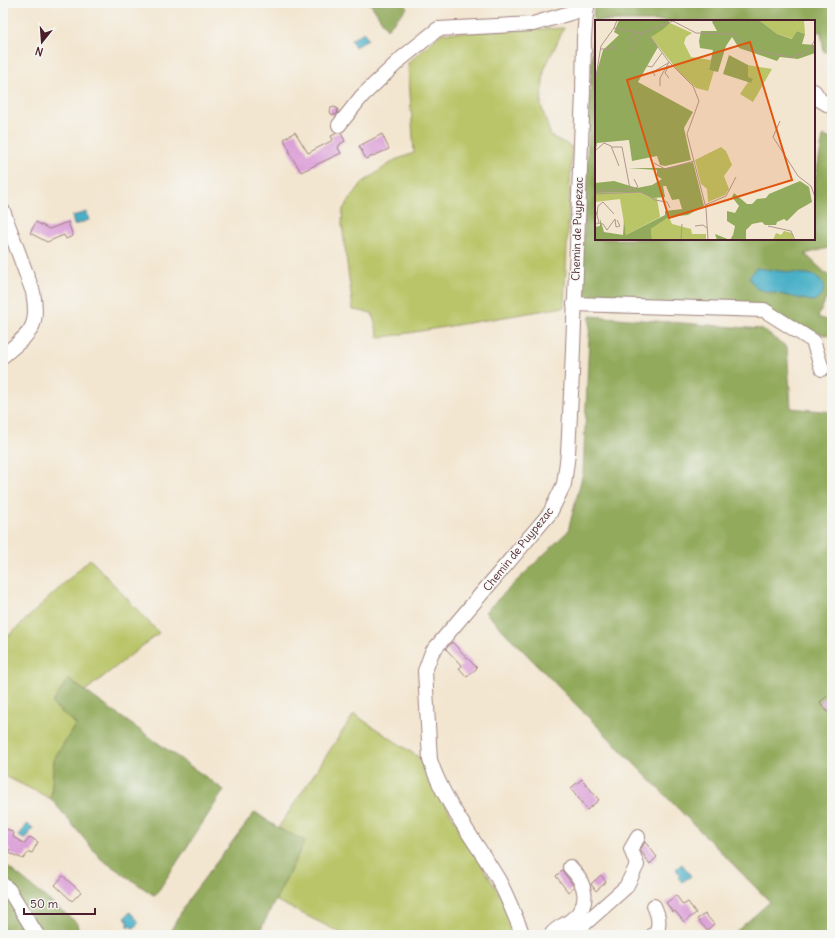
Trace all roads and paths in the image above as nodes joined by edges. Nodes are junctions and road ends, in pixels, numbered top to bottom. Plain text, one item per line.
1 (587, 6) edge
2 (815, 92) edge
3 (832, 107) edge
4 (339, 126) dead end
5 (3, 210) edge
6 (8, 242) edge
7 (574, 304) junction
8 (3, 356) edge
9 (822, 369) dead end
10 (638, 837) dead end
11 (570, 867) dead end
12 (3, 885) edge
13 (654, 906) dead end
14 (36, 935) edge
15 (523, 935) edge
16 (551, 935) edge
17 (572, 935) edge
18 (653, 935) edge

1 - 4 street
1 - 7 street, Chemin de Puypezac
2 - 3 street
5 - 6 street
6 - 8 street
7 - 9 street
7 - 15 street, Chemin de Puypezac
10 - 17 street
11 - 16 street
12 - 14 street
13 - 18 street

